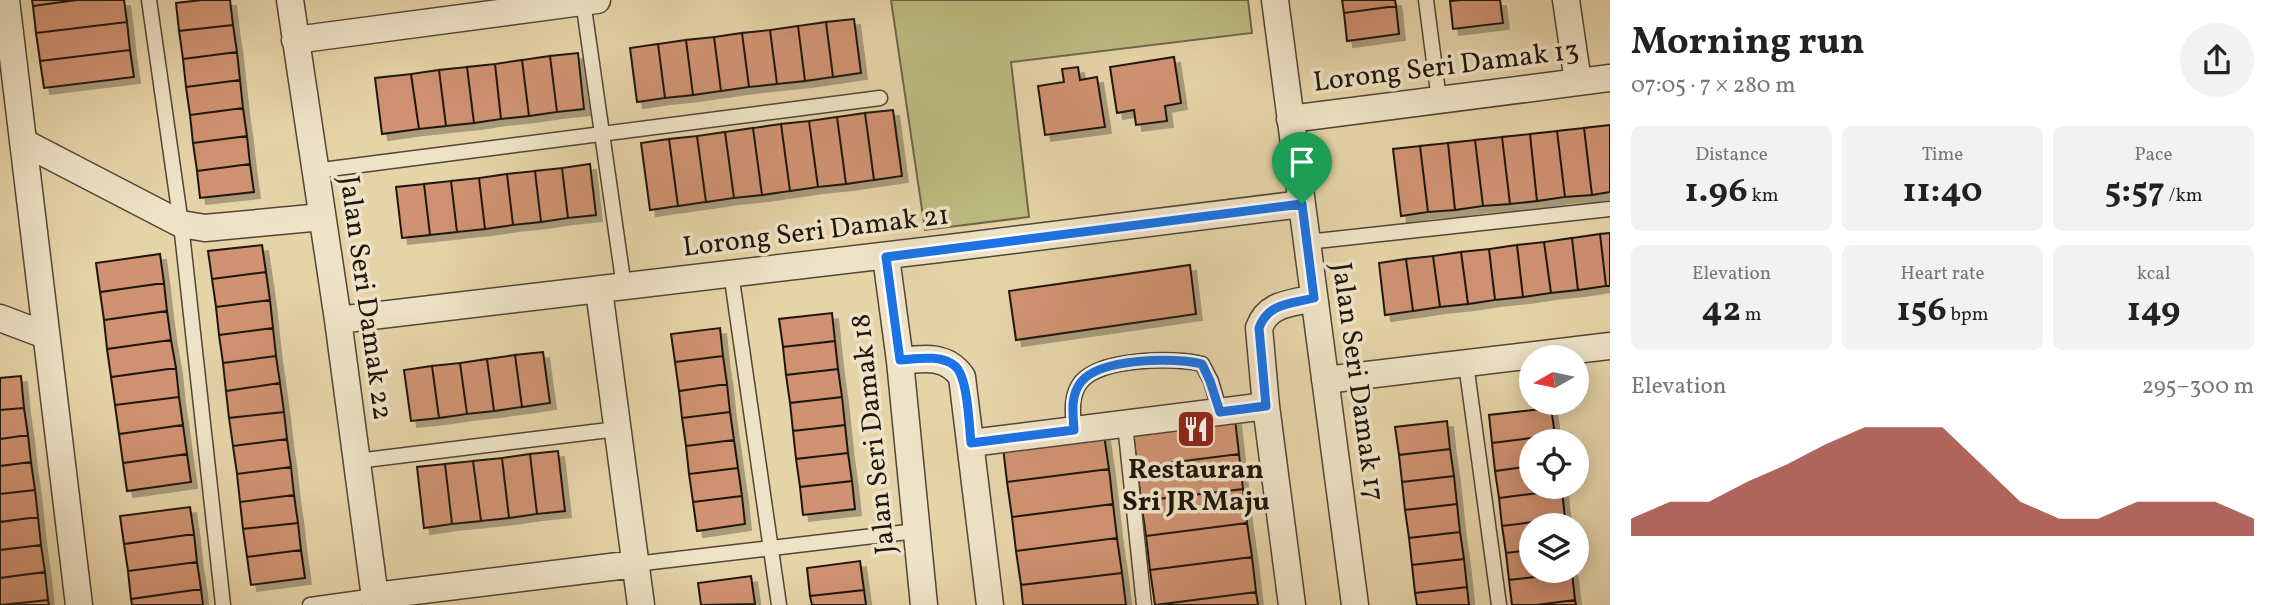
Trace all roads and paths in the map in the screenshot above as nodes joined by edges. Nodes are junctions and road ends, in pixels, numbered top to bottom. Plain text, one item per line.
1 (6, 0) edge
2 (149, 0) edge
3 (290, 0) edge
4 (588, 0) edge
5 (1275, 0) edge
6 (1426, 0) edge
7 (1566, 0) edge
8 (295, 40) junction
9 (1610, 78) edge
10 (1578, 82) junction
11 (880, 98) dead end
12 (1439, 100) junction
13 (1290, 119) junction
14 (602, 133) junction
15 (23, 142) junction
16 (314, 171) junction
17 (1302, 204) junction
18 (1610, 209) edge
19 (322, 217) junction
20 (181, 224) junction
21 (1307, 242) junction
22 (886, 257) junction
23 (731, 273) junction
24 (612, 288) junction
25 (1314, 298) junction
26 (0, 318) edge
27 (338, 320) junction
28 (45, 335) junction
29 (1610, 346) edge
30 (900, 360) junction
31 (1466, 364) junction
32 (1325, 380) junction
33 (1266, 406) junction
34 (1220, 412) junction
35 (1125, 424) junction
36 (617, 429) junction
37 (1074, 430) junction
38 (971, 443) junction
39 (357, 461) junction
40 (916, 531) junction
41 (772, 548) junction
42 (635, 564) junction
43 (376, 601) edge
44 (79, 605) edge
45 (223, 605) edge
46 (310, 605) edge
47 (640, 605) edge
48 (779, 605) edge
49 (924, 605) edge
50 (990, 605) edge
51 (1144, 605) edge
52 (1292, 605) edge
53 (1355, 605) edge
54 (1499, 605) edge

1 - 15 street
2 - 20 lane
3 - 8 street, Jalan Seri Damak 22
4 - 8 street
4 - 14 lane
5 - 13 street, Jalan Seri Damak 17
6 - 12 lane
7 - 10 street
8 - 16 street, Jalan Seri Damak 22
9 - 10 street, Lorong Seri Damak 13
10 - 12 street, Lorong Seri Damak 13
11 - 14 lane
12 - 13 street, Lorong Seri Damak 13
13 - 17 street, Jalan Seri Damak 17
14 - 16 lane
14 - 24 lane
15 - 20 street
15 - 28 street
16 - 19 street, Jalan Seri Damak 22
17 - 21 street, Jalan Seri Damak 17
17 - 22 street, Lorong Seri Damak 21
18 - 21 lane
19 - 20 street
19 - 27 street, Jalan Seri Damak 22
20 - 45 lane
21 - 25 street, Jalan Seri Damak 17
22 - 23 street, Lorong Seri Damak 21
22 - 30 street, Jalan Seri Damak 18
23 - 24 street, Lorong Seri Damak 21
23 - 41 lane
24 - 27 street, Lorong Seri Damak 21
24 - 36 street
25 - 32 street, Jalan Seri Damak 17
25 - 33 street
26 - 28 street
27 - 39 street, Jalan Seri Damak 22
28 - 44 street
29 - 31 street
30 - 38 street
30 - 40 street, Jalan Seri Damak 18
31 - 32 street
31 - 54 lane
32 - 53 street, Jalan Seri Damak 17
33 - 34 street
33 - 52 street
34 - 35 street
34 - 37 lane
35 - 37 street
35 - 51 lane
36 - 39 lane
36 - 42 street
37 - 38 street
38 - 50 street
39 - 43 street, Jalan Seri Damak 22
40 - 41 lane
40 - 49 street, Jalan Seri Damak 18
41 - 42 lane
41 - 48 lane
42 - 43 street
42 - 47 street
43 - 46 lane

